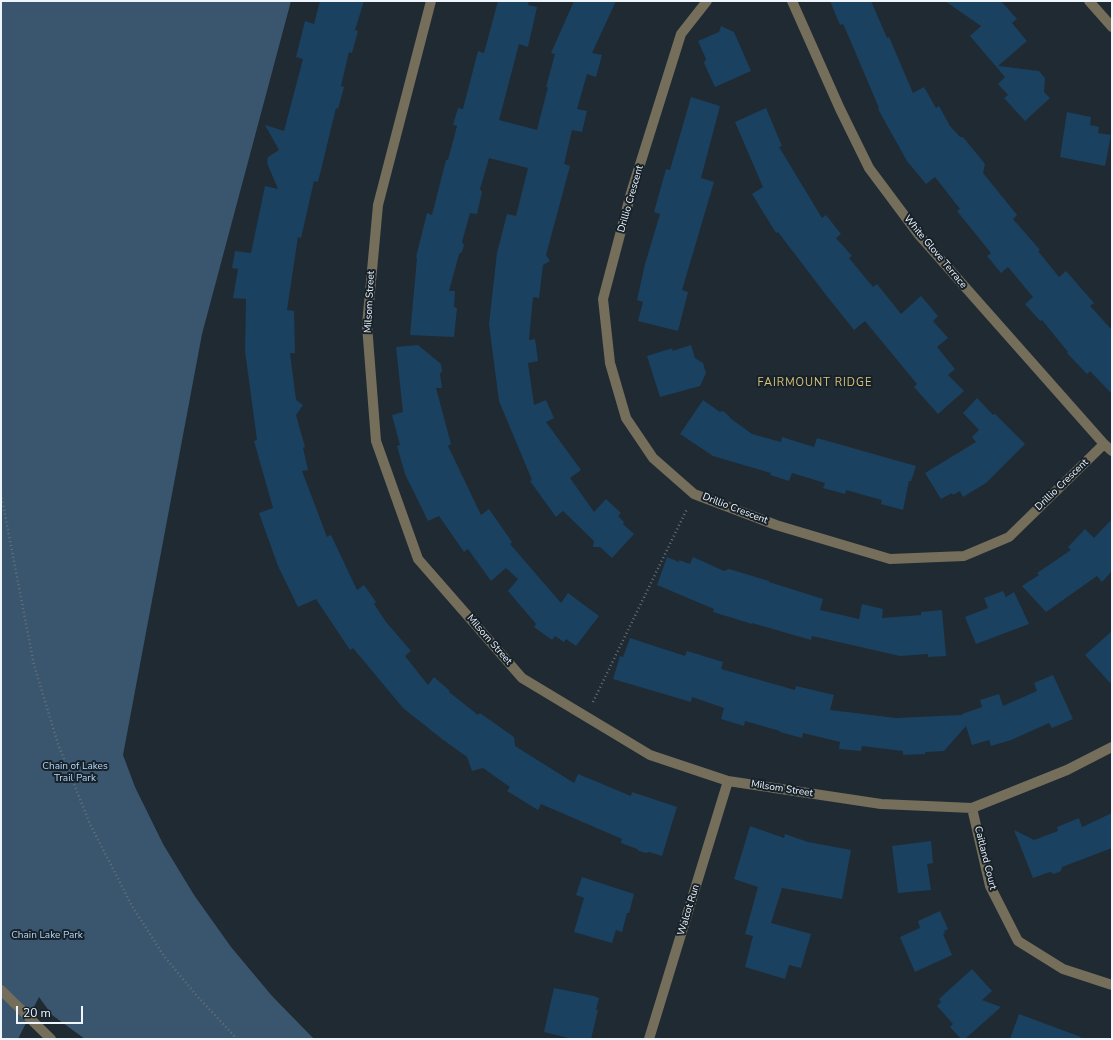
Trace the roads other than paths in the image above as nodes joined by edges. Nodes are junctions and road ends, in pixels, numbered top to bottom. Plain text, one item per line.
1 (431, 1) edge
2 (707, 1) edge
3 (792, 1) edge
4 (1089, 1) edge
5 (1112, 27) edge
6 (1104, 444) junction
7 (1112, 451) edge
8 (1112, 746) edge
9 (728, 781) junction
10 (972, 808) junction
11 (1112, 985) edge
12 (1, 990) edge
13 (51, 1039) edge
14 (649, 1039) edge

1 - 9 street, Milsom Street
2 - 6 street, Drillio Crescent
3 - 6 street, White Glove Terrace
4 - 5 street
6 - 7 street, White Glove Terrace
8 - 10 street, Milsom Street
9 - 10 street, Milsom Street
9 - 14 street, Walcot Run
10 - 11 street, Caitland Court
12 - 13 street

